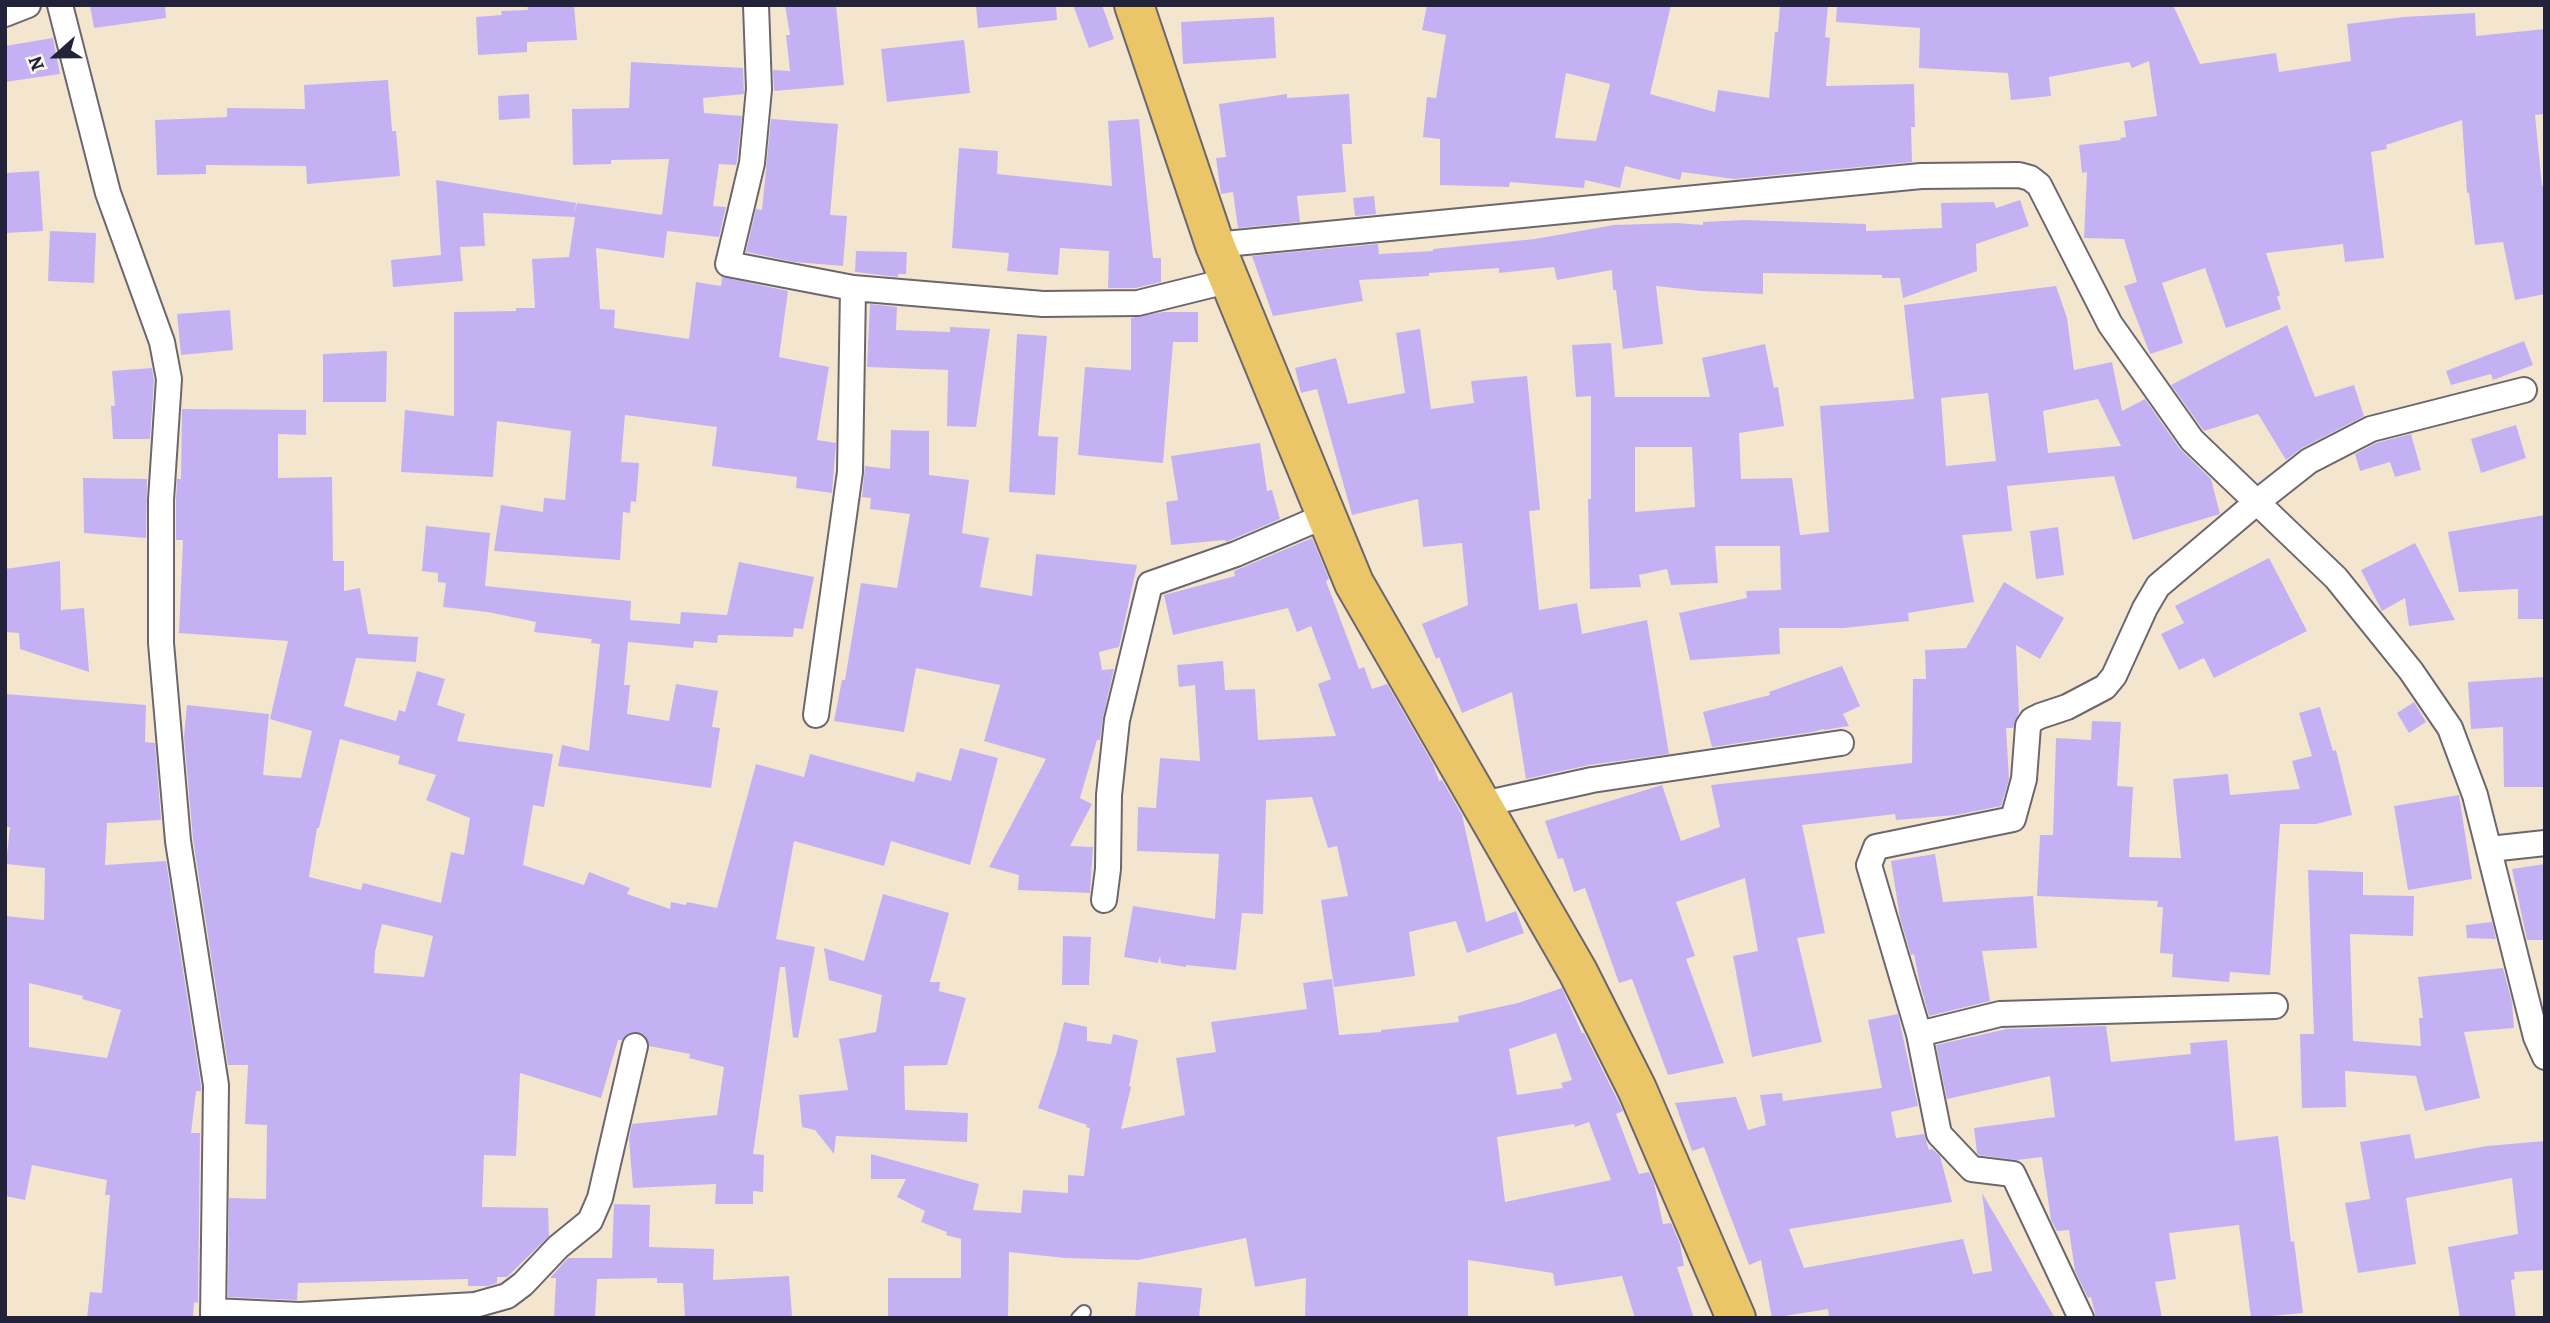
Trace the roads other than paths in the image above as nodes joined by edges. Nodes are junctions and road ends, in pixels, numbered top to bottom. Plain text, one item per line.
1 (28, 5) edge
2 (60, 5) edge
3 (755, 5) edge
4 (1134, 5) edge
5 (5, 13) edge
6 (1215, 245) junction
7 (1231, 281) junction
8 (853, 288) junction
9 (2524, 390) dead end
10 (2257, 502) junction
11 (1326, 515) junction
12 (816, 715) dead end
13 (1841, 743) dead end
14 (1483, 804) junction
15 (2545, 843) edge
16 (2490, 849) junction
17 (1104, 900) dead end
18 (2275, 1006) dead end
19 (1919, 1034) junction
20 (635, 1046) dead end
21 (2545, 1057) edge
22 (213, 1314) edge
23 (1736, 1318) edge
24 (2081, 1318) edge

1 - 5 street
2 - 22 street
3 - 8 street
4 - 6 main road
6 - 7 main road
6 - 10 street
7 - 8 street
7 - 11 main road
8 - 12 street
9 - 10 street
10 - 16 street
10 - 19 street
11 - 14 main road
11 - 17 street
13 - 14 street
14 - 23 main road
15 - 16 street
16 - 21 street
18 - 19 street
19 - 24 street
20 - 22 street

